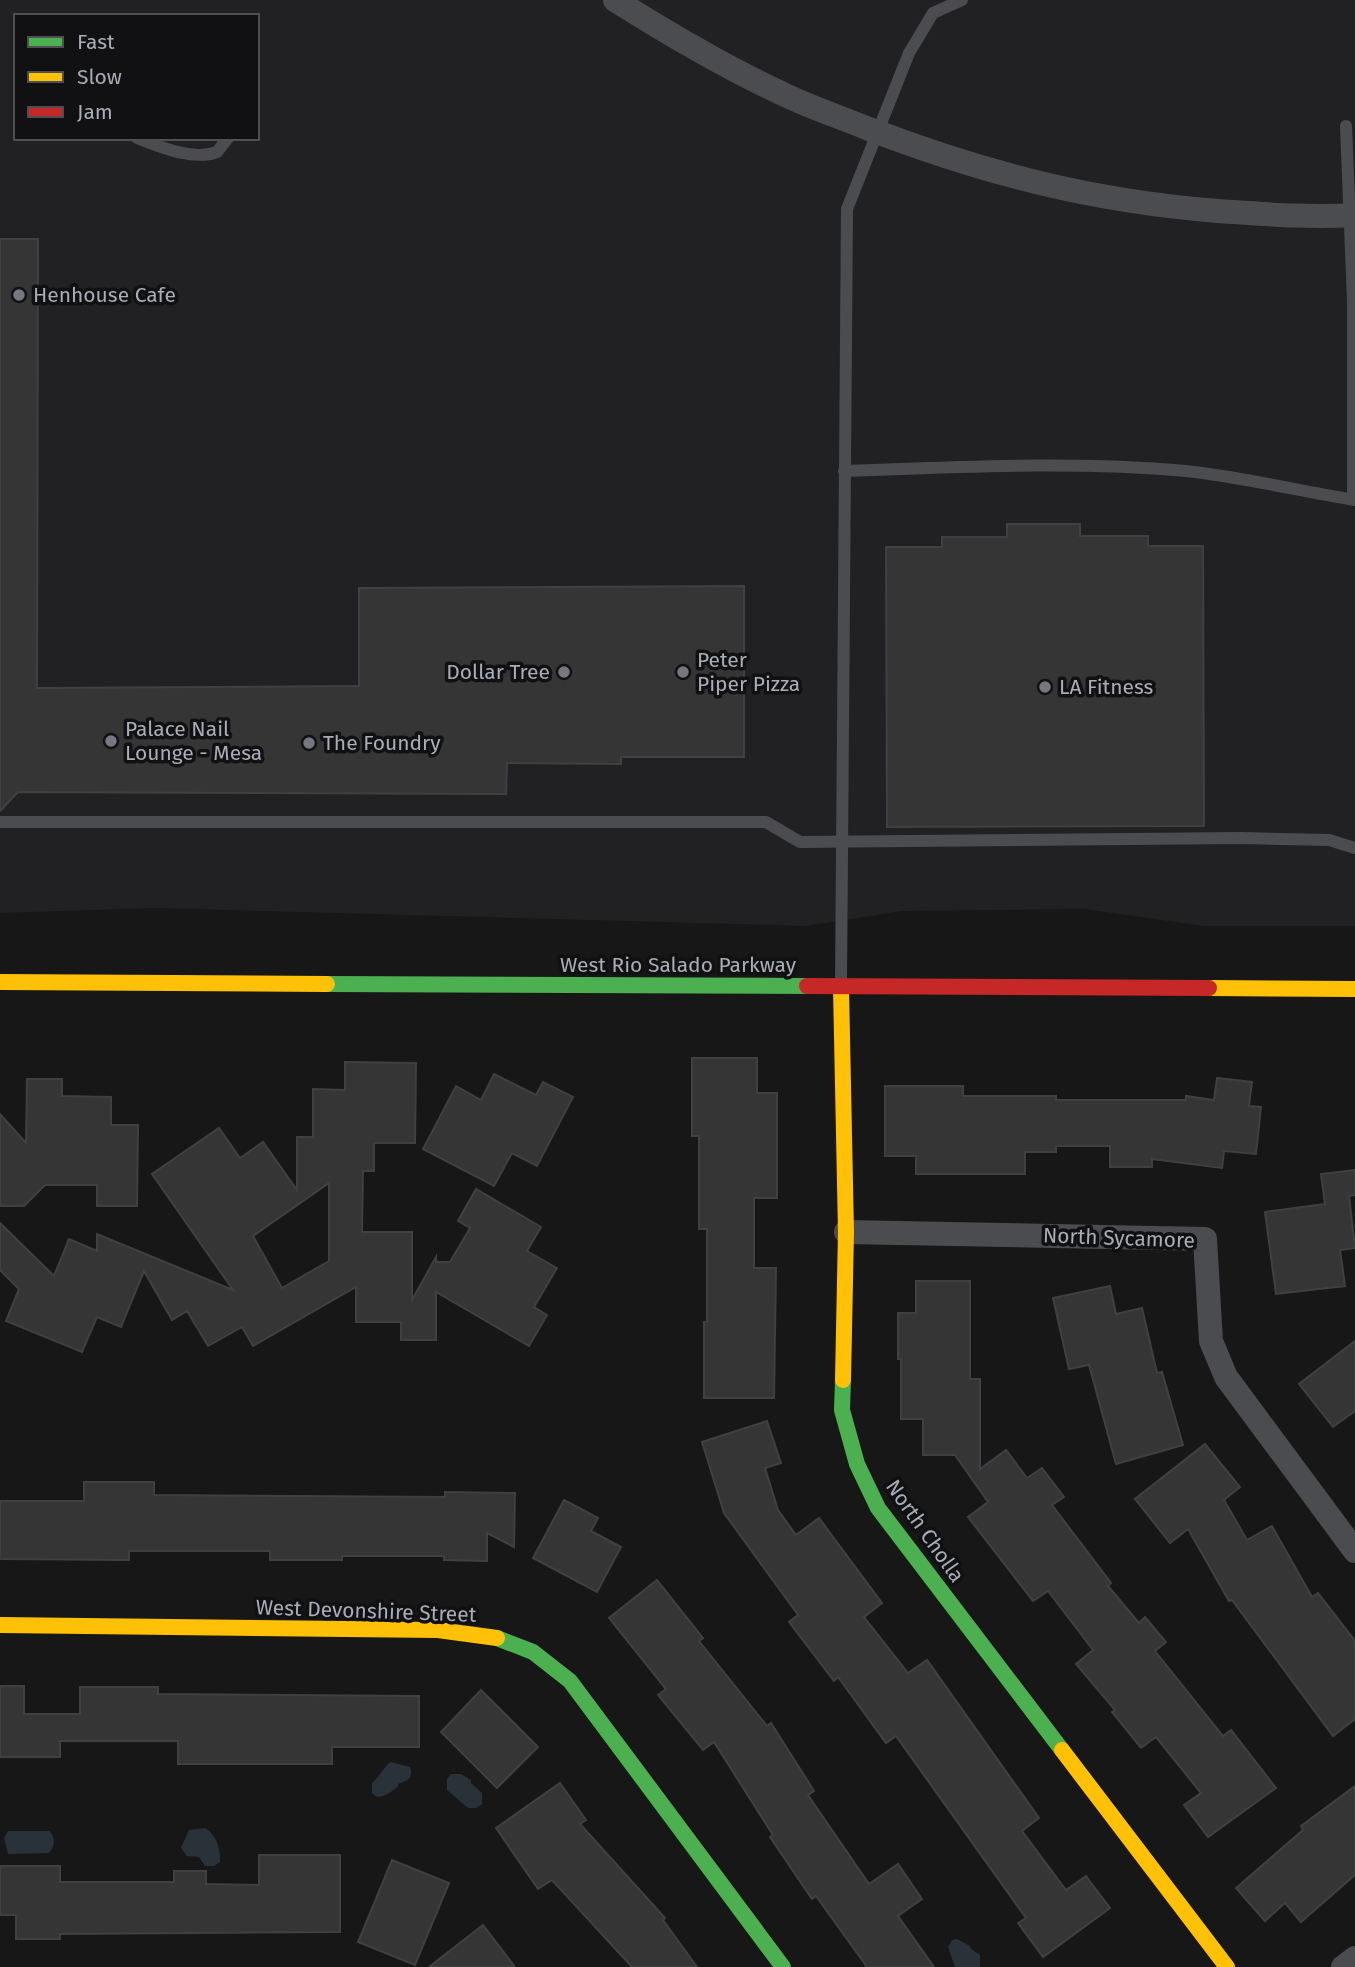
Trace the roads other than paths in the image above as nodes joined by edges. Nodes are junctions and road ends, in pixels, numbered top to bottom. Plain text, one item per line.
1 (615, 0) edge
2 (962, 0) edge
3 (1346, 126) dead end
4 (877, 131) junction
5 (142, 140) edge
6 (226, 140) edge
7 (1352, 215) edge
8 (844, 471) junction
9 (1354, 500) edge
10 (0, 822) edge
11 (843, 842) junction
12 (1355, 848) edge
13 (0, 982) edge
14 (841, 987) junction
15 (1355, 989) edge
16 (846, 1232) junction
17 (1352, 1542) edge
18 (0, 1625) edge
19 (1355, 1958) edge
20 (783, 1967) edge
21 (1227, 1967) edge
22 (1343, 1967) edge

1 - 4 street
2 - 4 lane
3 - 7 lane
4 - 7 street
4 - 8 lane
5 - 6 lane
7 - 9 lane
8 - 9 lane
8 - 11 lane
10 - 11 lane
11 - 12 lane
11 - 14 lane
13 - 14 street, West Rio Salado Parkway
14 - 15 street, West Rio Salado Parkway
14 - 16 street, North Cholla
16 - 17 street, North Sycamore
16 - 21 street, North Cholla
18 - 20 street, West Devonshire Street
19 - 22 street

